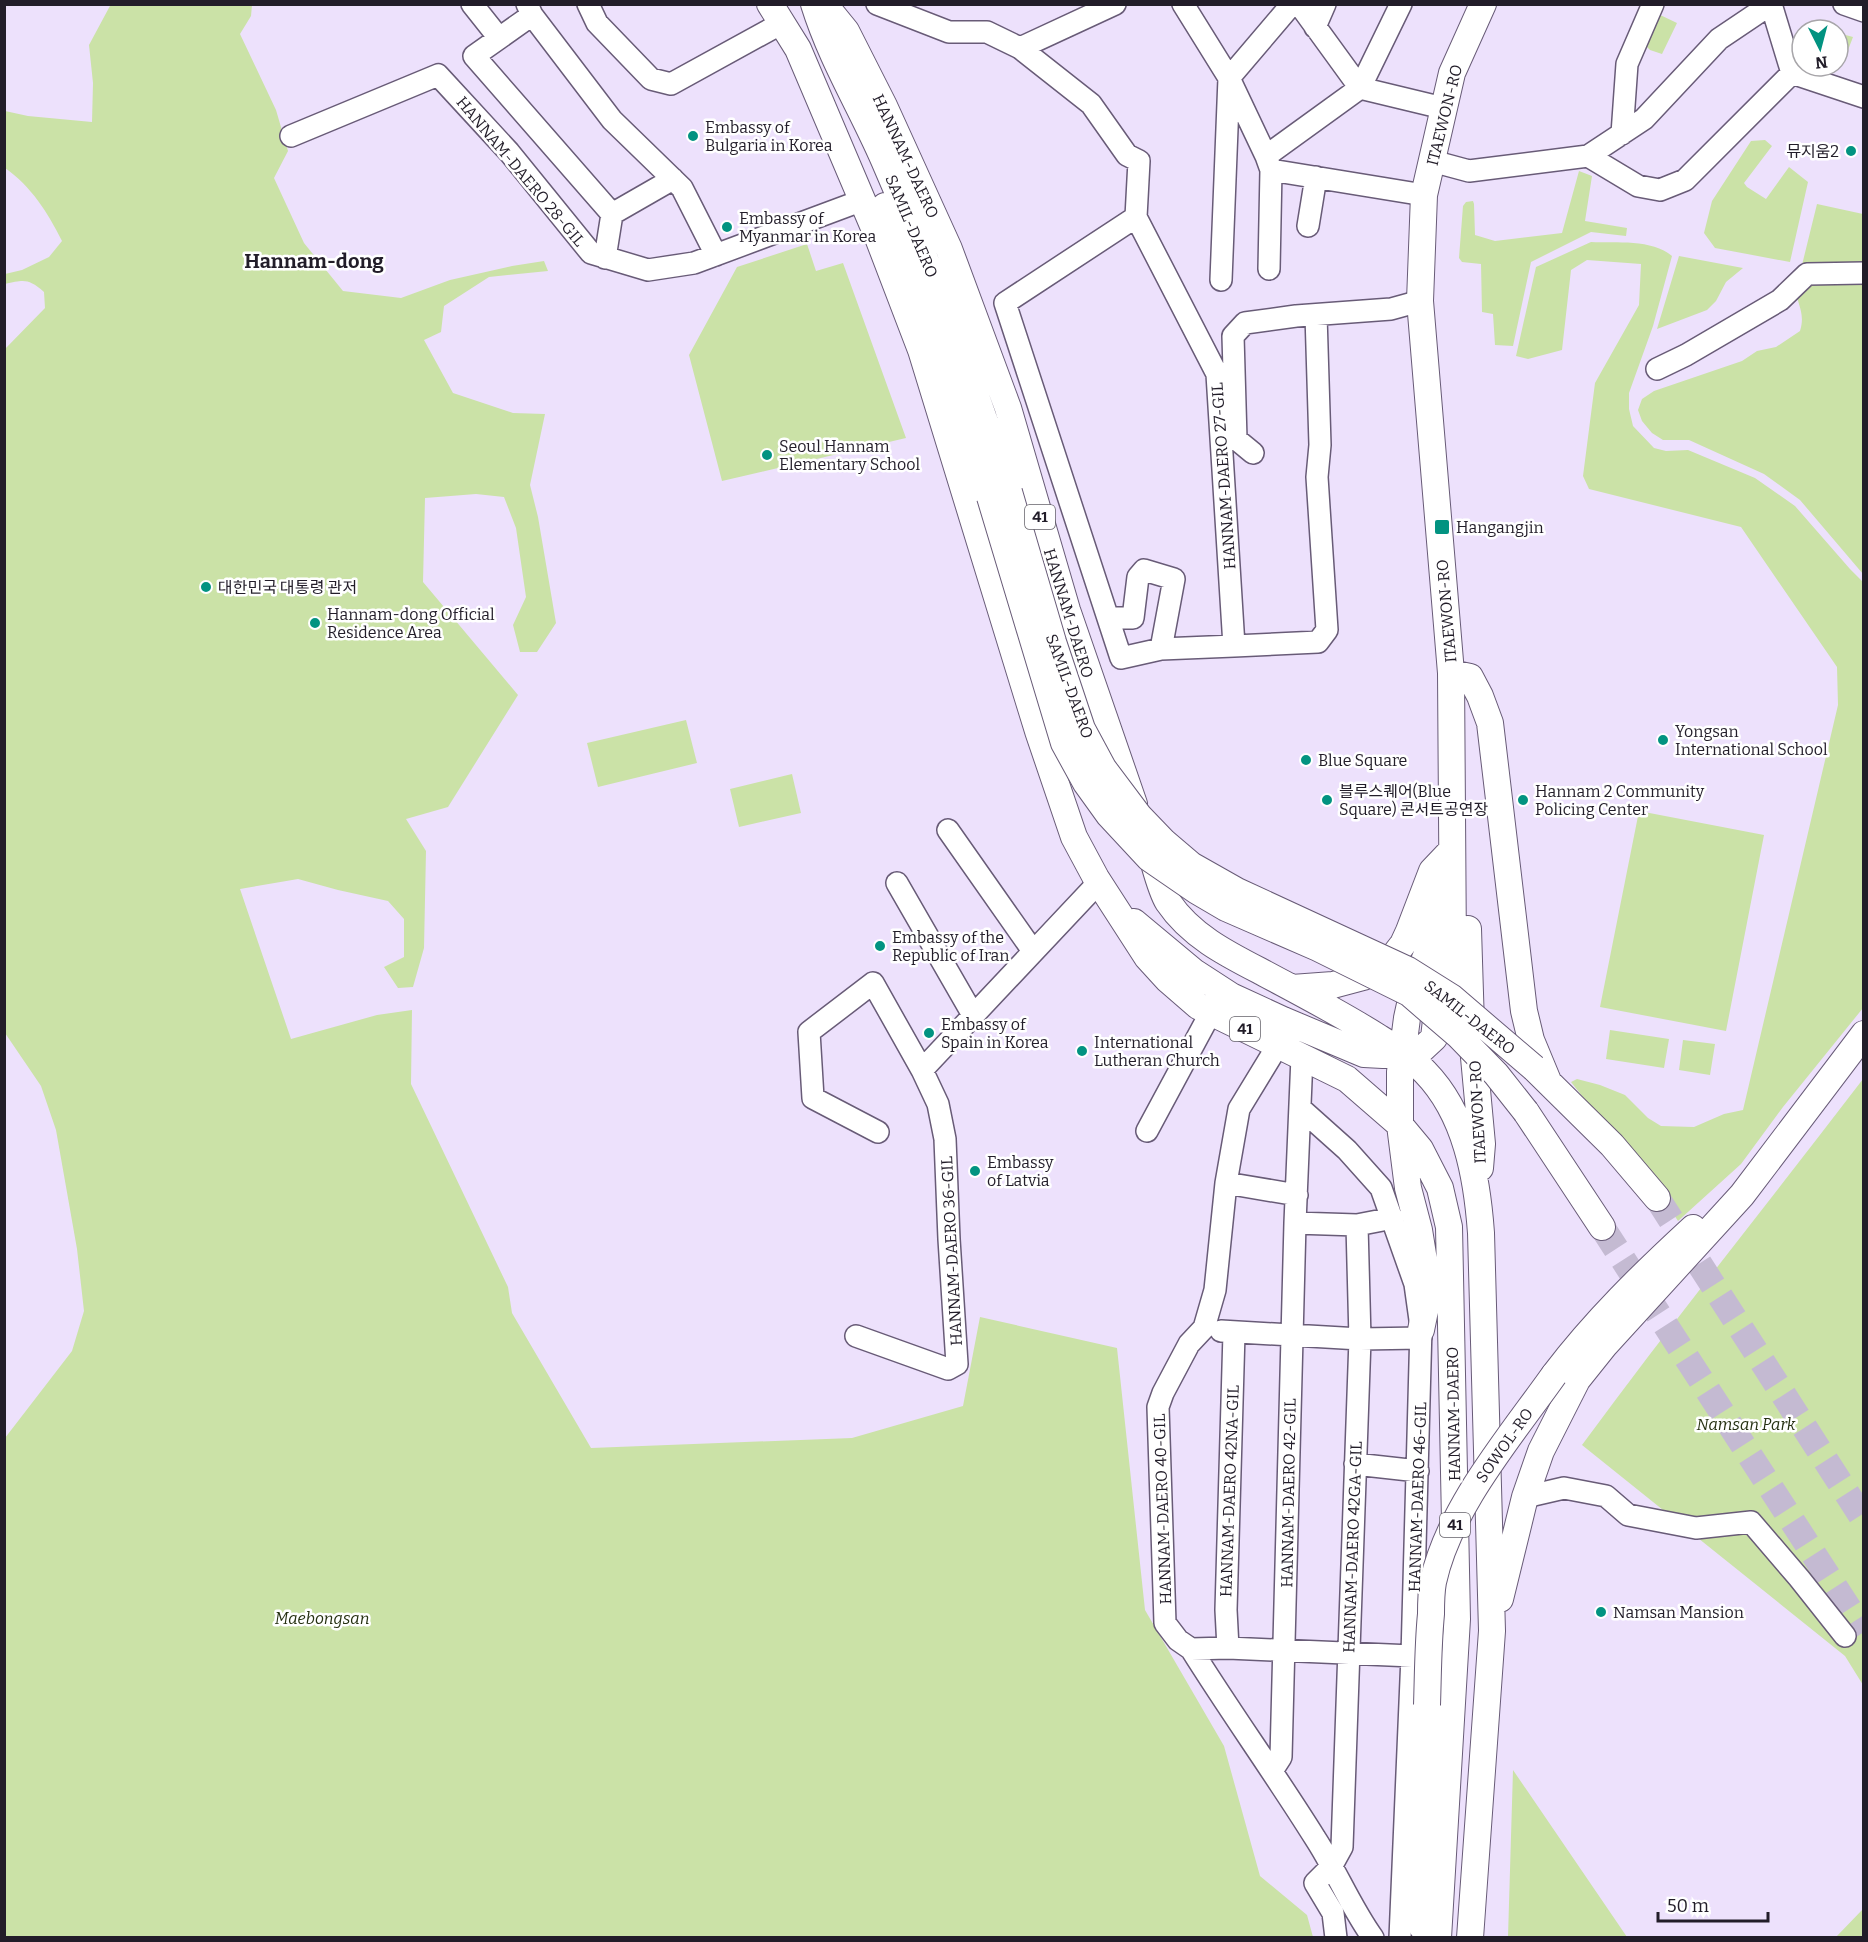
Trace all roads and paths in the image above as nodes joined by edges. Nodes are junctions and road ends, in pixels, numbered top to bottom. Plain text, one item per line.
1 (472, 4) edge
2 (588, 4) edge
3 (814, 4) edge
4 (824, 4) edge
5 (877, 4) edge
6 (1115, 4) edge
7 (1183, 4) edge
8 (1292, 4) edge
9 (1299, 4) edge
10 (1325, 4) edge
11 (1401, 4) edge
12 (1483, 4) edge
13 (1653, 4) edge
14 (1771, 4) edge
15 (1844, 4) edge
16 (529, 10) edge
17 (1863, 10) edge
18 (776, 14) edge
19 (1315, 27) junction
20 (499, 38) junction
21 (1020, 48) junction
22 (798, 49) junction
23 (1790, 66) edge
24 (1790, 75) edge
25 (1229, 78) junction
26 (1807, 78) edge
27 (1360, 88) junction
28 (1863, 97) edge
29 (1443, 108) junction
30 (1622, 134) junction
31 (291, 136) dead end
32 (1588, 156) junction
33 (1432, 161) junction
34 (1269, 163) junction
35 (1316, 177) junction
36 (673, 179) junction
37 (1424, 195) junction
38 (862, 200) junction
39 (612, 214) junction
40 (1136, 217) junction
41 (1308, 226) dead end
42 (717, 255) junction
43 (605, 258) junction
44 (1269, 268) dead end
45 (1863, 273) edge
46 (1221, 280) dead end
47 (1420, 301) junction
48 (1316, 315) junction
49 (1657, 369) dead end
50 (1253, 453) dead end
51 (1000, 495) junction
52 (1108, 618) junction
53 (1234, 646) junction
54 (1161, 649) junction
55 (1451, 673) junction
56 (948, 830) dead end
57 (1452, 850) junction
58 (1099, 882) junction
59 (897, 884) dead end
60 (1115, 906) junction
61 (1033, 951) junction
62 (1292, 988) junction
63 (1211, 1012) junction
64 (973, 1015) junction
65 (1863, 1034) edge
66 (1278, 1045) junction
67 (1403, 1053) junction
68 (1302, 1057) junction
69 (922, 1070) junction
70 (1541, 1074) junction
71 (1300, 1108) junction
72 (1799, 1121) junction
73 (1400, 1125) junction
74 (1147, 1131) dead end
75 (878, 1132) dead end
76 (1226, 1183) junction
77 (1297, 1195) junction
78 (1478, 1197) junction
79 (1657, 1198) tunnel mouth
80 (1393, 1218) junction
81 (1295, 1223) junction
82 (1357, 1225) junction
83 (1602, 1227) tunnel mouth
84 (1204, 1328) junction
85 (1234, 1333) junction
86 (1421, 1334) junction
87 (856, 1336) dead end
88 (1292, 1336) junction
89 (1360, 1339) junction
90 (1355, 1464) junction
91 (1418, 1471) junction
92 (1525, 1497) junction
93 (1492, 1631) junction
94 (1845, 1636) dead end
95 (1228, 1648) junction
96 (1191, 1649) junction
97 (1284, 1651) junction
98 (1348, 1653) junction
99 (1412, 1656) junction
100 (1272, 1771) junction
101 (1331, 1867) junction
102 (1336, 1938) edge
103 (1373, 1938) edge
104 (1400, 1938) edge
105 (1424, 1938) edge
106 (1438, 1938) edge
107 (1470, 1938) edge

1 - 20 street
2 - 18 street, HANNAM-DAERO
3 - 51 main road, SAMIL-DAERO
4 - 62 main road, HANNAM-DAERO / 41
5 - 21 street
6 - 21 street
7 - 25 street
8 - 25 street
9 - 19 street
10 - 19 street
11 - 27 street
12 - 29 main road, ITAEWON-RO
13 - 30 street
14 - 23 street
14 - 30 street
15 - 17 street
16 - 20 street
16 - 36 street
18 - 22 main road, HANNAM-DAERO / 41
19 - 27 street
20 - 39 street
21 - 40 street
22 - 38 main road, HANNAM-DAERO / 41
22 - 51 main road, SAMIL-DAERO
24 - 32 street
25 - 34 street
25 - 46 street
26 - 28 street
27 - 29 street
27 - 34 street
29 - 33 main road, ITAEWON-RO
30 - 32 street
31 - 43 street, HANNAM-DAERO 28-GIL
32 - 33 street
33 - 37 main road, ITAEWON-RO
34 - 35 street
34 - 44 street
35 - 37 street
35 - 41 street
36 - 39 street
36 - 42 street
37 - 47 main road, ITAEWON-RO
38 - 42 street, HANNAM-DAERO 28-GIL
38 - 58 main road, HANNAM-DAERO / 41
39 - 43 street
40 - 52 street
40 - 53 street, HANNAM-DAERO 27-GIL
42 - 43 street, HANNAM-DAERO 28-GIL
45 - 49 street
47 - 48 street
47 - 55 main road, ITAEWON-RO
48 - 50 street
48 - 53 street
51 - 70 main road, SAMIL-DAERO, bridge
51 - 83 main road, SAMIL-DAERO, bridge
52 - 54 street
52 - 54 street
53 - 54 street
55 - 57 main road, ITAEWON-RO
55 - 70 main road
56 - 61 street
57 - 62 main road
57 - 67 main road, ITAEWON-RO
57 - 78 main road, ITAEWON-RO
58 - 60 main road, HANNAM-DAERO / 41
58 - 61 street
59 - 64 street
60 - 63 main road, HANNAM-DAERO / 41
60 - 67 main road, HANNAM-DAERO / 41
61 - 64 street
62 - 67 main road, HANNAM-DAERO / 41
63 - 66 main road, HANNAM-DAERO / 41
63 - 74 street
64 - 69 street
65 - 72 main road, SOWOL-RO
66 - 68 main road, HANNAM-DAERO / 41
66 - 76 street, HANNAM-DAERO 40-GIL
67 - 73 main road
67 - 78 main road, HANNAM-DAERO / 41
68 - 71 street, HANNAM-DAERO 42-GIL
68 - 73 main road, HANNAM-DAERO / 41
69 - 75 street, HANNAM-DAERO 36-GIL
69 - 87 street, HANNAM-DAERO 36-GIL
70 - 79 main road, SAMIL-DAERO
71 - 77 street, HANNAM-DAERO 42-GIL
71 - 80 street, HANNAM-DAERO 46-GIL
72 - 92 main road, SOWOL-RO
72 - 105 main road, SOWOL-RO, bridge
73 - 86 main road
73 - 106 main road, HANNAM-DAERO / 41
76 - 77 street
76 - 84 street, HANNAM-DAERO 40-GIL
77 - 81 street, HANNAM-DAERO 42-GIL
78 - 93 main road, HANNAM-DAERO / 41
80 - 82 street
80 - 86 street, HANNAM-DAERO 46-GIL
81 - 82 street
81 - 88 street, HANNAM-DAERO 42-GIL
82 - 89 street, HANNAM-DAERO 42GA-GIL
84 - 85 street
84 - 96 street, HANNAM-DAERO 40-GIL
85 - 88 street
85 - 95 street, HANNAM-DAERO 42NA-GIL
86 - 89 street
86 - 91 street, HANNAM-DAERO 46-GIL
88 - 89 street
88 - 97 street, HANNAM-DAERO 42-GIL
89 - 90 street, HANNAM-DAERO 42GA-GIL
90 - 91 street
90 - 98 street, HANNAM-DAERO 42GA-GIL
91 - 99 street, HANNAM-DAERO 46-GIL
92 - 93 main road, SOWOL-RO
92 - 94 street
93 - 107 main road, HANNAM-DAERO / 41
95 - 96 street
95 - 97 street
96 - 100 street, HANNAM-DAERO 40-GIL
97 - 98 street
97 - 100 street, HANNAM-DAERO 42-GIL
98 - 99 street
98 - 101 street, HANNAM-DAERO 42GA-GIL
99 - 104 street, HANNAM-DAERO 46-GIL
100 - 101 street, HANNAM-DAERO 40-GIL
101 - 102 street, HANNAM-DAERO 42GA-GIL
101 - 103 street, HANNAM-DAERO 40-GIL

